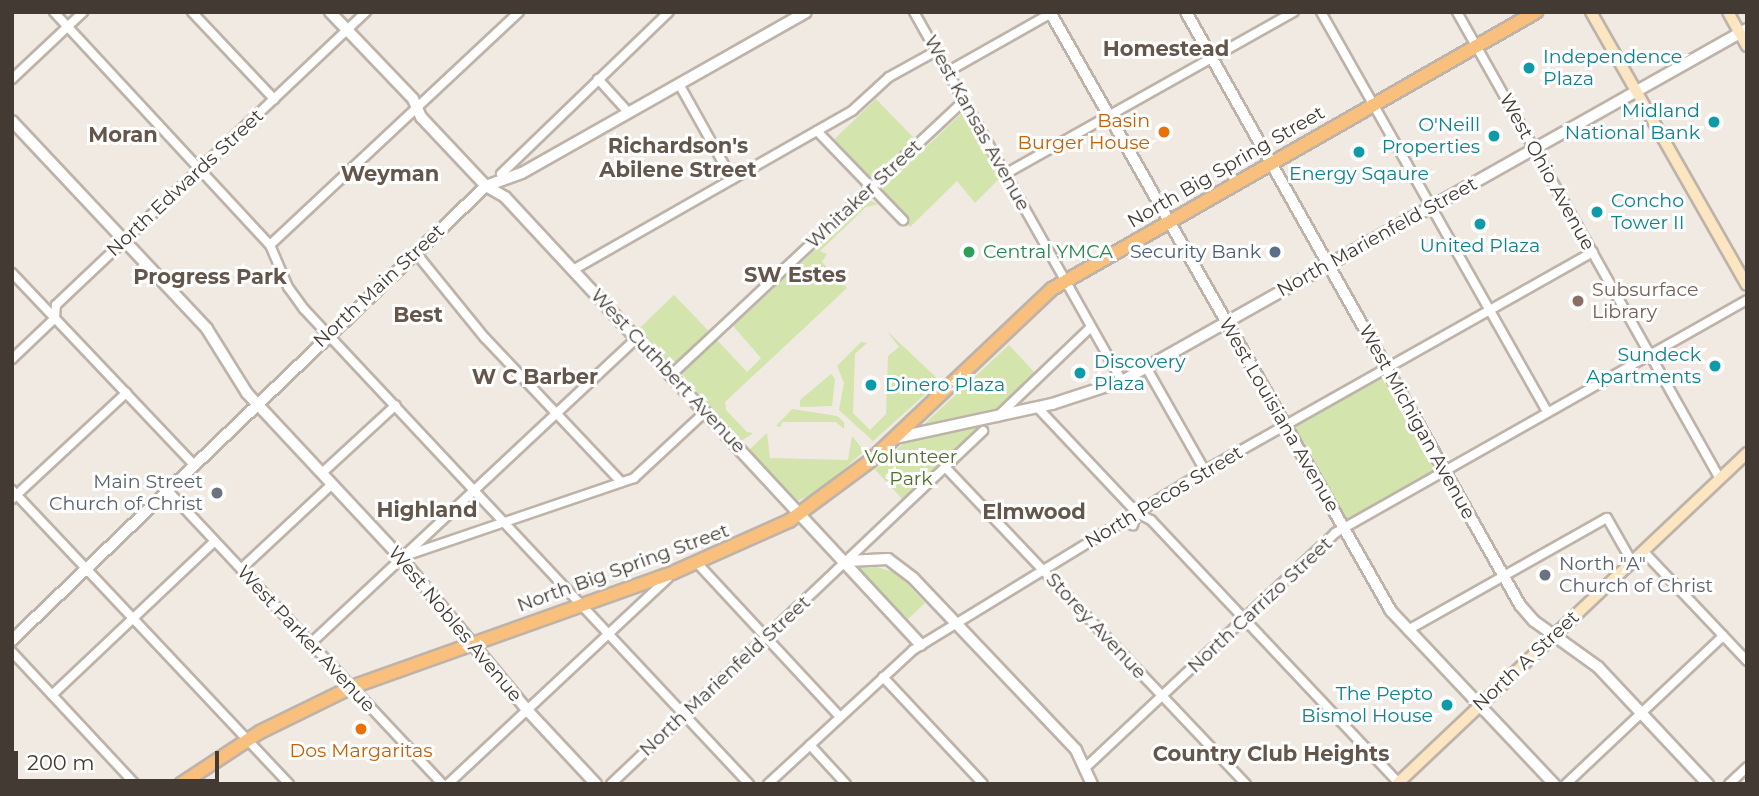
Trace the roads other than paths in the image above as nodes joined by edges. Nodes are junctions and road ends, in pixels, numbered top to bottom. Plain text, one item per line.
1 (54, 12) edge
2 (83, 12) edge
3 (192, 12) edge
4 (330, 12) edge
5 (366, 12) edge
6 (519, 12) edge
7 (669, 12) edge
8 (806, 12) edge
9 (914, 12) edge
10 (1186, 12) edge
11 (1294, 12) edge
12 (1321, 12) edge
13 (1457, 12) edge
14 (1536, 12) edge
15 (1591, 12) edge
16 (1728, 12) edge
17 (1051, 13) edge
18 (66, 28) junction
19 (347, 30) junction
20 (1743, 31) edge
21 (1476, 46) junction
22 (1747, 46) edge
23 (936, 51) junction
24 (1212, 59) junction
25 (947, 72) junction
26 (12, 79) edge
27 (598, 79) junction
28 (680, 83) junction
29 (1637, 91) junction
30 (274, 99) junction
31 (964, 101) junction
32 (1373, 104) junction
33 (416, 108) junction
34 (628, 113) junction
35 (1108, 117) junction
36 (12, 121) edge
37 (817, 131) junction
38 (1534, 149) junction
39 (1271, 163) junction
40 (199, 170) junction
41 (501, 174) dead end
42 (1005, 174) junction
43 (733, 179) junction
44 (486, 186) junction
45 (871, 188) junction
46 (1431, 206) junction
47 (903, 220) dead end
48 (1168, 222) junction
49 (124, 240) junction
50 (270, 246) junction
51 (415, 251) junction
52 (1592, 252) junction
53 (1328, 265) junction
54 (573, 270) junction
55 (12, 273) edge
56 (1066, 282) junction
57 (1747, 285) edge
58 (1747, 300) edge
59 (1490, 310) junction
60 (55, 318) junction
61 (1225, 323) junction
62 (1091, 327) junction
63 (330, 333) junction
64 (637, 338) junction
65 (1651, 355) junction
66 (12, 359) edge
67 (1146, 367) junction
68 (1387, 368) junction
69 (672, 374) junction
70 (1122, 381) junction
71 (126, 393) junction
72 (256, 402) junction
73 (396, 405) junction
74 (1038, 408) junction
75 (706, 411) junction
76 (1547, 412) junction
77 (556, 414) junction
78 (997, 417) junction
79 (1284, 426) junction
80 (983, 431) dead end
81 (894, 439) junction
82 (1747, 453) edge
83 (195, 466) junction
84 (946, 467) junction
85 (1205, 471) junction
86 (1444, 472) junction
87 (322, 474) junction
88 (1720, 479) junction
89 (621, 482) junction
90 (332, 484) junction
91 (475, 490) junction
92 (170, 493) junction
93 (14, 495) edge
94 (801, 513) junction
95 (1137, 513) junction
96 (505, 522) junction
97 (1133, 525) dead end
98 (1345, 528) junction
99 (215, 541) junction
100 (1643, 551) junction
101 (401, 558) junction
102 (1632, 562) junction
103 (697, 563) junction
104 (844, 565) junction
105 (241, 569) junction
106 (87, 570) junction
107 (1044, 570) junction
108 (672, 573) junction
109 (1504, 576) junction
110 (582, 605) junction
111 (133, 618) junction
112 (1244, 619) junction
113 (956, 624) junction
114 (1409, 630) junction
115 (608, 633) junction
116 (1555, 634) junction
117 (1723, 636) junction
118 (766, 638) junction
119 (12, 640) edge
120 (311, 643) junction
121 (472, 644) junction
122 (921, 645) junction
123 (12, 652) edge
124 (1747, 661) edge
125 (883, 677) junction
126 (352, 687) junction
127 (52, 695) junction
128 (1162, 696) junction
129 (1479, 705) junction
130 (527, 710) junction
131 (1641, 712) junction
132 (684, 714) junction
133 (840, 716) junction
134 (248, 740) junction
135 (810, 745) junction
136 (1747, 767) edge
137 (1084, 769) junction
138 (286, 783) edge
139 (1398, 783) edge
140 (135, 784) edge
141 (181, 784) edge
142 (442, 784) edge
143 (448, 784) edge
144 (596, 784) edge
145 (611, 784) edge
146 (749, 784) edge
147 (768, 784) edge
148 (846, 784) edge
149 (983, 784) edge
150 (1092, 784) edge
151 (1246, 784) edge
152 (1554, 784) edge
153 (1566, 784) edge
154 (1709, 784) edge
155 (1729, 784) edge

1 - 18 street
2 - 18 street
3 - 30 street
4 - 19 street, West Cuthbert Avenue
5 - 19 street, North Edwards Street
6 - 33 street
7 - 27 street
8 - 28 street, North Main Street
9 - 23 street, West Kansas Avenue
10 - 24 street, West Michigan Avenue
11 - 24 street
12 - 32 street
13 - 21 street, West Ohio Avenue
14 - 21 highway, North Big Spring Street
15 - 29 main road
16 - 20 main road
17 - 25 street
17 - 35 street, West Louisiana Avenue
18 - 26 street
18 - 40 street
19 - 30 street, North Edwards Street
19 - 33 street, West Cuthbert Avenue
20 - 22 main road
20 - 29 street, North Marienfeld Street
21 - 32 highway, North Big Spring Street
21 - 38 street, West Ohio Avenue
23 - 25 street, West Kansas Avenue
23 - 37 street
24 - 35 street
24 - 39 street, West Michigan Avenue
25 - 31 street, West Kansas Avenue
27 - 34 street
27 - 41 street
28 - 34 street, North Main Street
28 - 43 street
29 - 38 street, North Marienfeld Street
29 - 57 main road
30 - 40 street, North Edwards Street
31 - 42 street, West Kansas Avenue
31 - 45 street, Whitaker Street
32 - 39 highway, North Big Spring Street
32 - 46 street
33 - 44 street, West Cuthbert Avenue
33 - 50 street
34 - 44 street, North Main Street
35 - 42 street
35 - 48 street, West Louisiana Avenue
36 - 49 street, West Nobles Avenue
37 - 43 street
37 - 45 street
38 - 46 street, North Marienfeld Street
38 - 52 street, West Ohio Avenue
39 - 48 highway, North Big Spring Street
39 - 53 street, West Michigan Avenue
40 - 49 street, North Edwards Street
40 - 50 street
42 - 56 street, West Kansas Avenue
43 - 54 street
44 - 51 street, North Main Street
44 - 54 street, West Cuthbert Avenue
45 - 47 street
45 - 69 street, Whitaker Street
46 - 53 street, North Marienfeld Street
46 - 59 street
48 - 56 highway, North Big Spring Street
48 - 61 street, West Louisiana Avenue
49 - 60 street, North Edwards Street
49 - 72 street, West Nobles Avenue
50 - 63 street
51 - 63 street, North Main Street
51 - 77 street
52 - 59 street, North Pecos Street
52 - 65 street, West Ohio Avenue
53 - 61 street, North Marienfeld Street
53 - 68 street, West Michigan Avenue
54 - 64 street, West Cuthbert Avenue
55 - 60 street
56 - 62 street, West Kansas Avenue
56 - 81 highway, North Big Spring Street
58 - 65 street, North Carrizo Street
59 - 68 street, North Pecos Street
59 - 76 street
60 - 66 street, North Edwards Street
60 - 71 street
61 - 67 street, North Marienfeld Street
61 - 79 street, West Louisiana Avenue
62 - 70 street, West Kansas Avenue
62 - 78 street
63 - 72 street, North Main Street
63 - 73 street
64 - 69 street, West Cuthbert Avenue
64 - 77 street
65 - 76 street, North Carrizo Street
65 - 88 street, West Ohio Avenue
67 - 70 street, North Marienfeld Street
67 - 85 street
68 - 79 street, North Pecos Street
68 - 86 street, West Michigan Avenue
69 - 75 street, West Cuthbert Avenue
70 - 74 street, North Marienfeld Street
71 - 83 street
71 - 93 street
72 - 83 street, North Main Street
72 - 87 street, West Nobles Avenue
73 - 87 street
73 - 91 street
74 - 78 street, North Marienfeld Street
74 - 95 street
75 - 89 street
75 - 94 street, West Cuthbert Avenue
76 - 86 street, North Carrizo Street
77 - 89 street
77 - 91 street
78 - 81 street, North Marienfeld Street
79 - 85 street, North Pecos Street
79 - 98 street, West Louisiana Avenue
80 - 84 street, North Marienfeld Street
81 - 94 highway, North Big Spring Street
82 - 88 main road, North A Street
83 - 92 street, North Main Street
84 - 104 street, North Marienfeld Street
84 - 107 street, Storey Avenue
85 - 95 street, North Pecos Street
86 - 98 street, North Carrizo Street
86 - 109 street, West Michigan Avenue
87 - 90 street, West Nobles Avenue
88 - 100 main road, North A Street
89 - 96 street
90 - 101 street, West Nobles Avenue
90 - 105 street
91 - 96 street
91 - 101 street
92 - 99 street, West Parker Avenue
92 - 106 street, North Main Street
93 - 106 street
94 - 103 highway, North Big Spring Street
94 - 104 street, West Cuthbert Avenue
95 - 97 street
95 - 107 street, North Pecos Street
95 - 112 street
96 - 101 street
96 - 110 street
98 - 112 street, North Carrizo Street
98 - 114 street, West Louisiana Avenue
99 - 105 street, West Parker Avenue
99 - 111 street
100 - 102 main road, North A Street
100 - 117 street
101 - 120 street
101 - 121 street, West Nobles Avenue
102 - 109 street
102 - 116 main road, North A Street
103 - 108 highway, North Big Spring Street
103 - 118 street
104 - 113 street
104 - 118 street, North Marienfeld Street
104 - 122 street, West Cuthbert Avenue
105 - 120 street, West Parker Avenue
106 - 111 street
106 - 119 street, North Main Street
107 - 113 street, North Pecos Street
107 - 128 street, Storey Avenue
108 - 110 highway, North Big Spring Street
108 - 115 street
109 - 114 street
109 - 116 street, West Michigan Avenue
110 - 115 street
110 - 121 highway, North Big Spring Street
111 - 127 street
111 - 134 street
112 - 128 street, North Carrizo Street
112 - 139 street
113 - 122 street, North Pecos Street
113 - 137 street
114 - 129 street, West Louisiana Avenue
115 - 130 street
115 - 132 street
116 - 129 main road, North A Street
116 - 131 street, West Michigan Avenue
117 - 124 street
117 - 131 street
118 - 132 street, North Marienfeld Street
118 - 133 street
120 - 126 street, West Parker Avenue
121 - 126 highway, North Big Spring Street
121 - 130 street, West Nobles Avenue
122 - 125 street, North Pecos Street
123 - 127 street
125 - 133 street, North Pecos Street
125 - 149 street
126 - 134 highway, North Big Spring Street
126 - 142 street, West Parker Avenue
127 - 140 street
128 - 137 street, North Carrizo Street
128 - 151 street, Storey Avenue
129 - 139 main road, North A Street
129 - 152 street, West Louisiana Avenue
130 - 143 street
130 - 144 street, West Nobles Avenue
131 - 153 street
131 - 154 street, West Michigan Avenue
132 - 145 street, North Marienfeld Street
132 - 146 street
133 - 135 street, North Pecos Street
134 - 138 street
134 - 141 highway, North Big Spring Street
135 - 147 street, North Pecos Street
135 - 148 street
136 - 155 street
137 - 150 street

